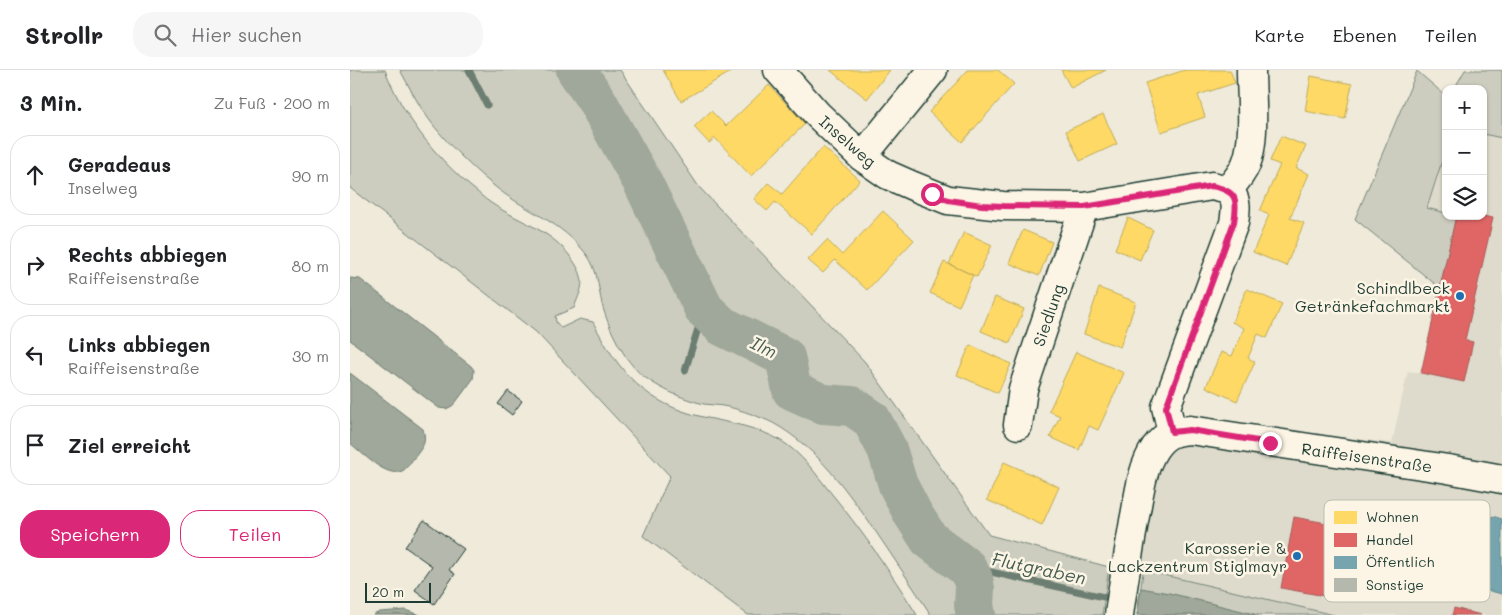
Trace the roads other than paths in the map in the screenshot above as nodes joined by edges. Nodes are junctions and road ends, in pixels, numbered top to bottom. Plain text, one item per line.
1 (778, 70) edge
2 (934, 70) edge
3 (1251, 70) edge
4 (862, 156) junction
5 (1228, 190) junction
6 (1084, 207) junction
7 (1018, 425) dead end
8 (1172, 432) junction
9 (1502, 479) edge
10 (1119, 615) edge

1 - 4 street, Inselweg
2 - 4 street
3 - 5 street
4 - 6 street, Inselweg
5 - 6 street, Inselweg
5 - 8 street
6 - 7 street, Siedlung
8 - 9 street, Raiffeisenstraße
8 - 10 street

